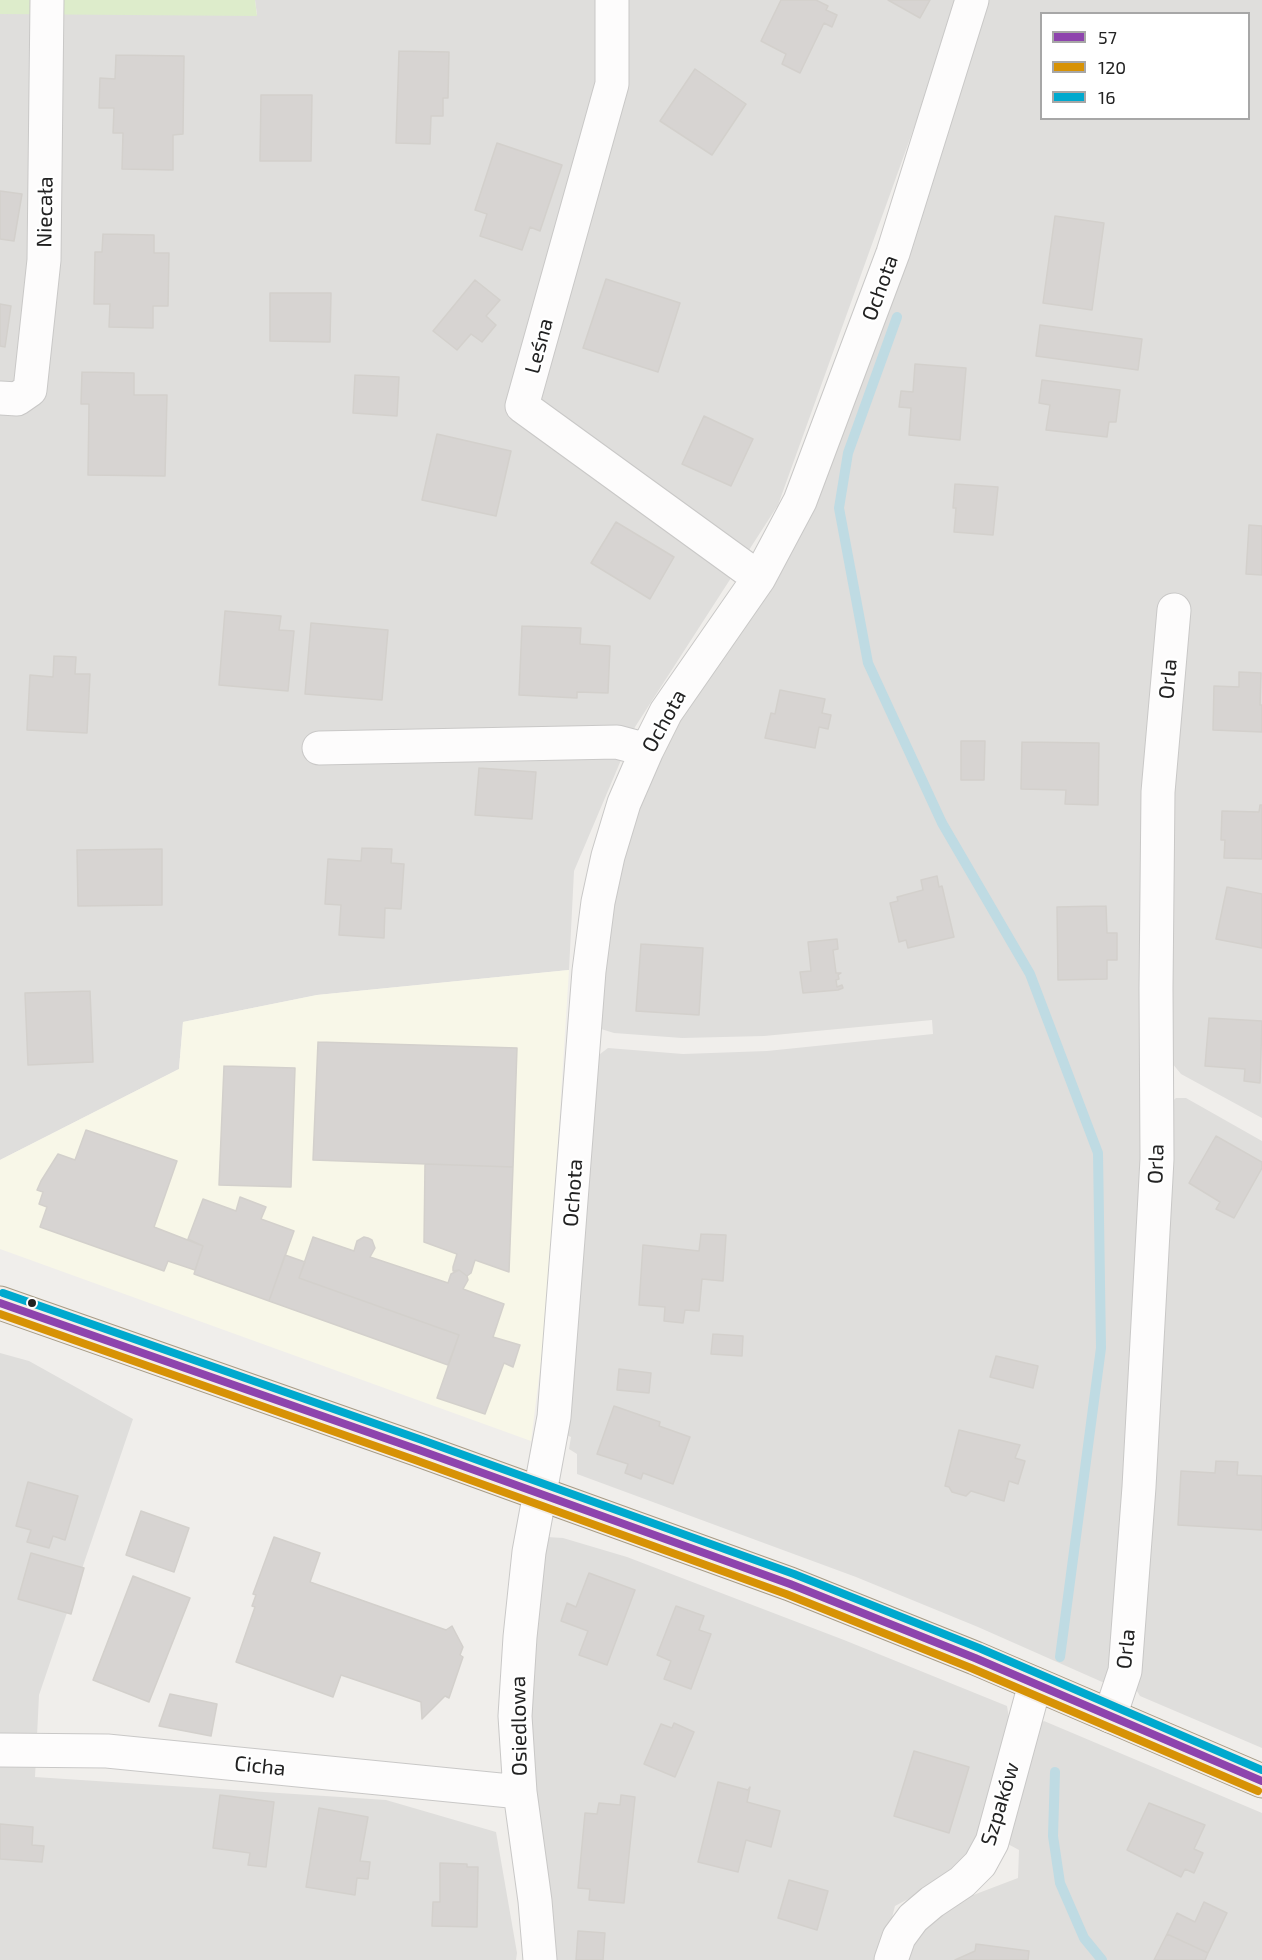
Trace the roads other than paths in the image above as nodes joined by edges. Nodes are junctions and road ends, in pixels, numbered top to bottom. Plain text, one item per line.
1 (47, 0) edge
2 (612, 0) edge
3 (972, 0) edge
4 (0, 398) edge
5 (759, 578) junction
6 (1174, 610) dead end
7 (319, 748) dead end
8 (647, 750) junction
9 (0, 1304) edge
10 (539, 1493) junction
11 (1035, 1684) junction
12 (1110, 1716) junction
13 (0, 1750) edge
14 (1262, 1781) edge
15 (520, 1792) junction
16 (540, 1960) edge
17 (891, 1960) edge

1 - 4 street, Niecała
2 - 5 street, Leśna
3 - 5 street, Ochota
5 - 8 street, Ochota
6 - 12 street, Orla
7 - 8 street
8 - 10 street, Ochota
9 - 10 main road
10 - 11 main road
10 - 15 street, Osiedlowa
11 - 12 main road
11 - 17 street, Szpaków
12 - 14 main road
13 - 15 street, Cicha
15 - 16 street, Osiedlowa

